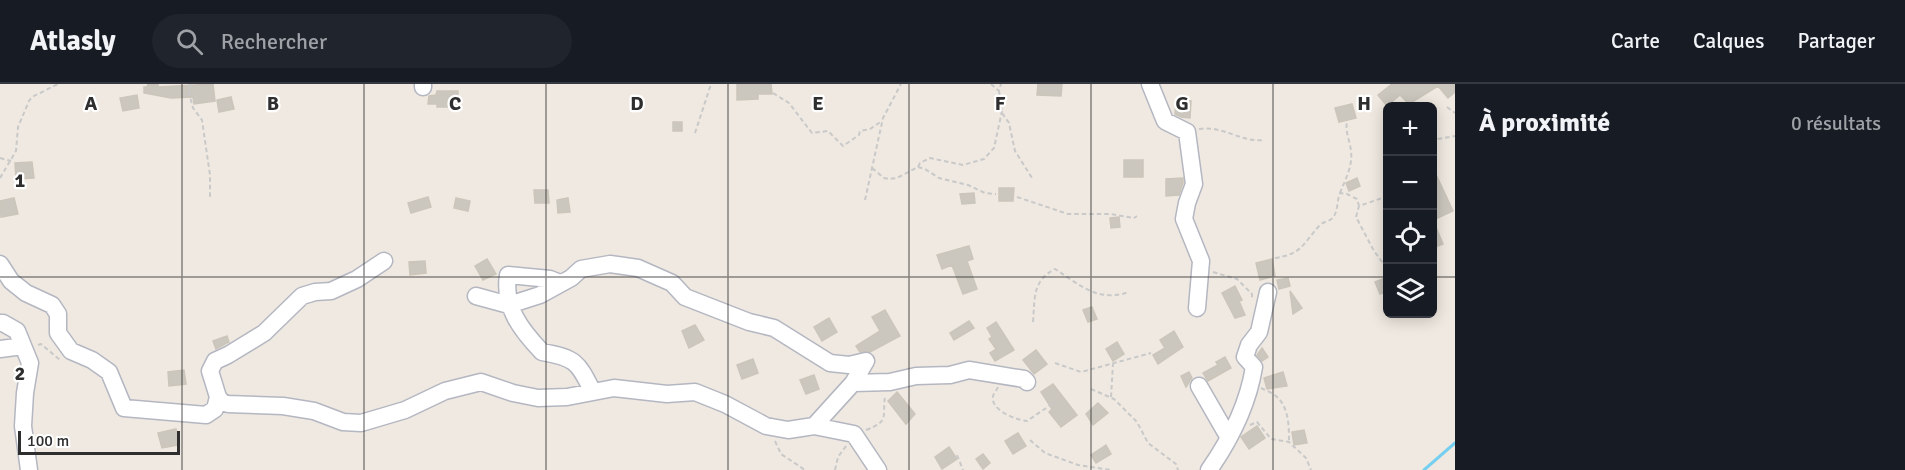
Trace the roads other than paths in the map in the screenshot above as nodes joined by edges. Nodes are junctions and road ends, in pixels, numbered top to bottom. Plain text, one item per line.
1 (1150, 84) edge
2 (384, 261) dead end
3 (0, 264) edge
4 (560, 283) junction
5 (1268, 292) dead end
6 (476, 296) dead end
7 (509, 305) junction
8 (1197, 308) dead end
9 (0, 323) edge
10 (23, 346) junction
11 (0, 349) edge
12 (1027, 382) dead end
13 (853, 384) junction
14 (1199, 386) dead end
15 (593, 392) junction
16 (218, 397) junction
17 (814, 426) junction
18 (1232, 432) junction
19 (29, 470) edge
20 (878, 470) edge
21 (1209, 470) edge

1 - 8 street
2 - 16 street
3 - 16 street
4 - 7 street
4 - 7 street
4 - 13 street
5 - 18 street
6 - 7 street
7 - 15 street
9 - 10 street
10 - 11 street
10 - 19 street
12 - 13 street
13 - 17 street
14 - 18 street
15 - 16 street
15 - 17 street
17 - 20 street
18 - 21 street

